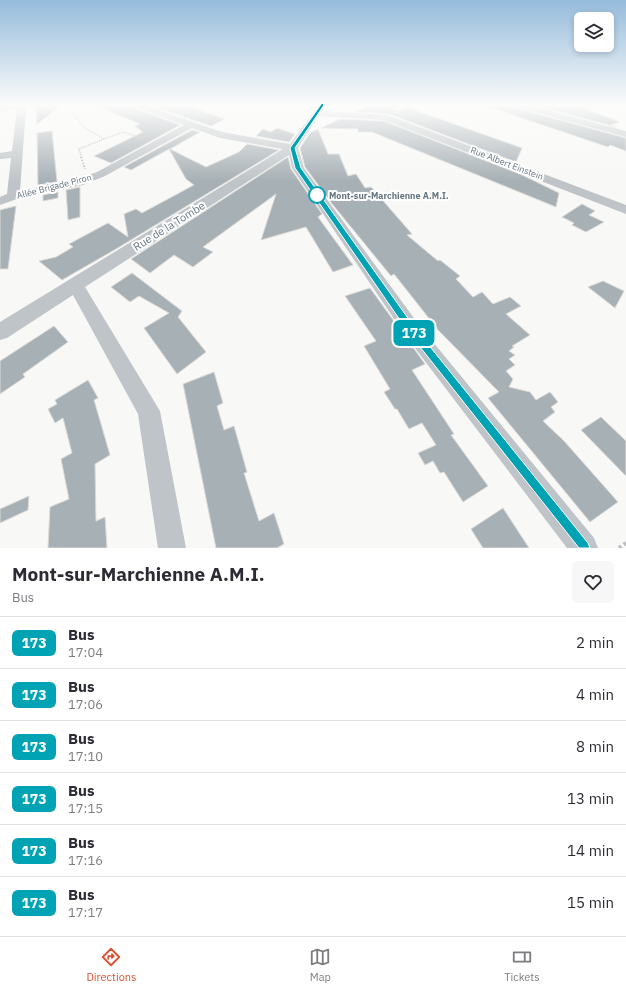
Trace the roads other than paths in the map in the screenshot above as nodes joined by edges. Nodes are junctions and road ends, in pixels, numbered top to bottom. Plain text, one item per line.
1 (20, 131) edge
2 (180, 131) edge
3 (207, 131) edge
4 (305, 131) edge
5 (420, 131) edge
6 (613, 131) edge
7 (626, 134) edge
8 (293, 148) junction
9 (17, 154) junction
10 (0, 156) edge
11 (13, 196) junction
12 (0, 201) edge
13 (626, 210) edge
14 (76, 285) junction
15 (0, 332) edge
16 (172, 548) edge
17 (584, 548) edge

1 - 9 street
2 - 11 street, Allée Brigade Piron
3 - 8 street
4 - 8 street, Rue de la Tombe
5 - 13 street, Rue Albert Einstein
6 - 7 street
8 - 14 street, Rue de la Tombe
8 - 17 street
9 - 10 street
9 - 11 street
11 - 12 street, Allée Brigade Piron
14 - 15 street, Rue de la Tombe
14 - 16 street

